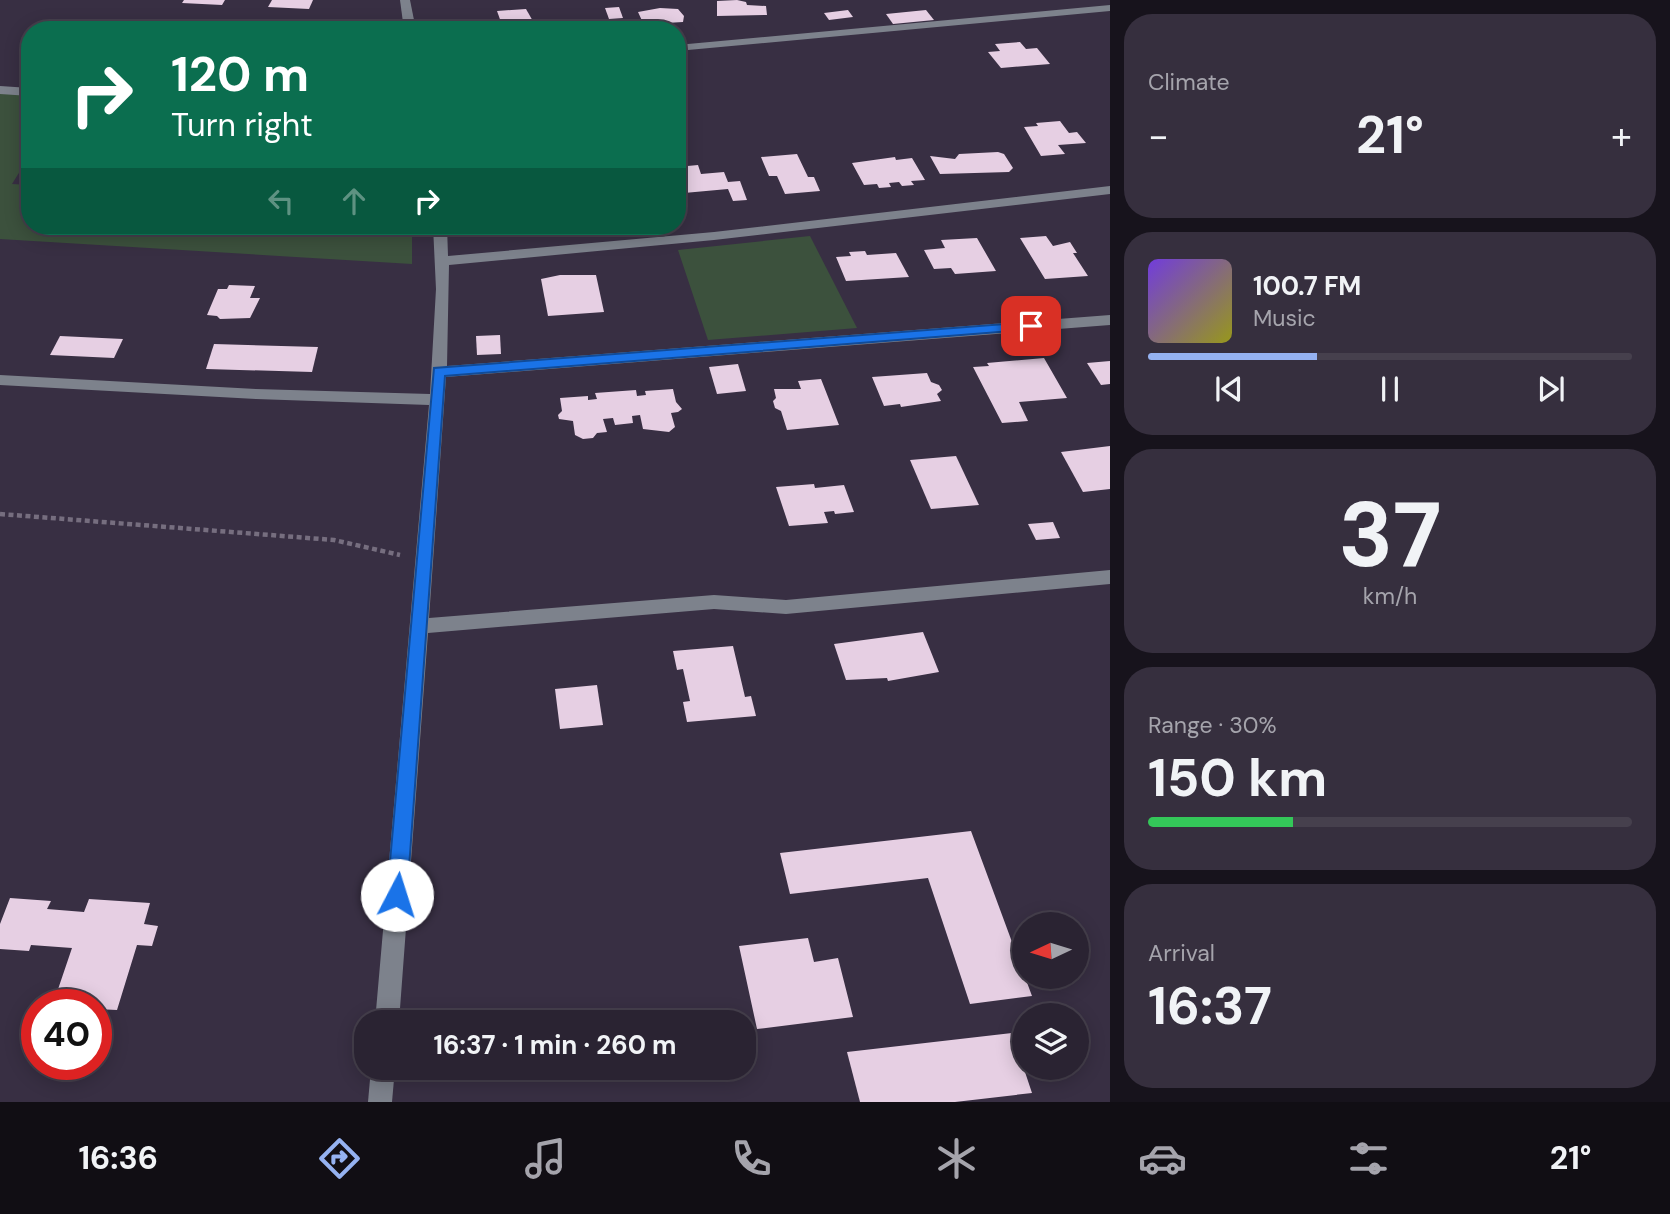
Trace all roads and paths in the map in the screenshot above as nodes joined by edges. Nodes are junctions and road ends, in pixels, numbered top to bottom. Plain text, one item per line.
1 (405, 0) edge
2 (1110, 8) edge
3 (408, 21) edge
4 (686, 47) edge
5 (0, 90) edge
6 (21, 91) edge
7 (1110, 190) edge
8 (441, 235) edge
9 (442, 261) junction
10 (1110, 320) edge
11 (439, 372) junction
12 (0, 380) edge
13 (438, 400) junction
14 (0, 514) edge
15 (425, 560) junction
16 (1110, 577) edge
17 (420, 626) junction
18 (388, 1010) edge
19 (382, 1080) edge
20 (380, 1102) edge

1 - 3 street
2 - 4 street
5 - 6 street
7 - 9 street
8 - 9 street
9 - 11 street
10 - 11 street
11 - 13 street
12 - 13 street
13 - 15 street
14 - 15 path
15 - 17 street
16 - 17 street
17 - 18 street
19 - 20 street

